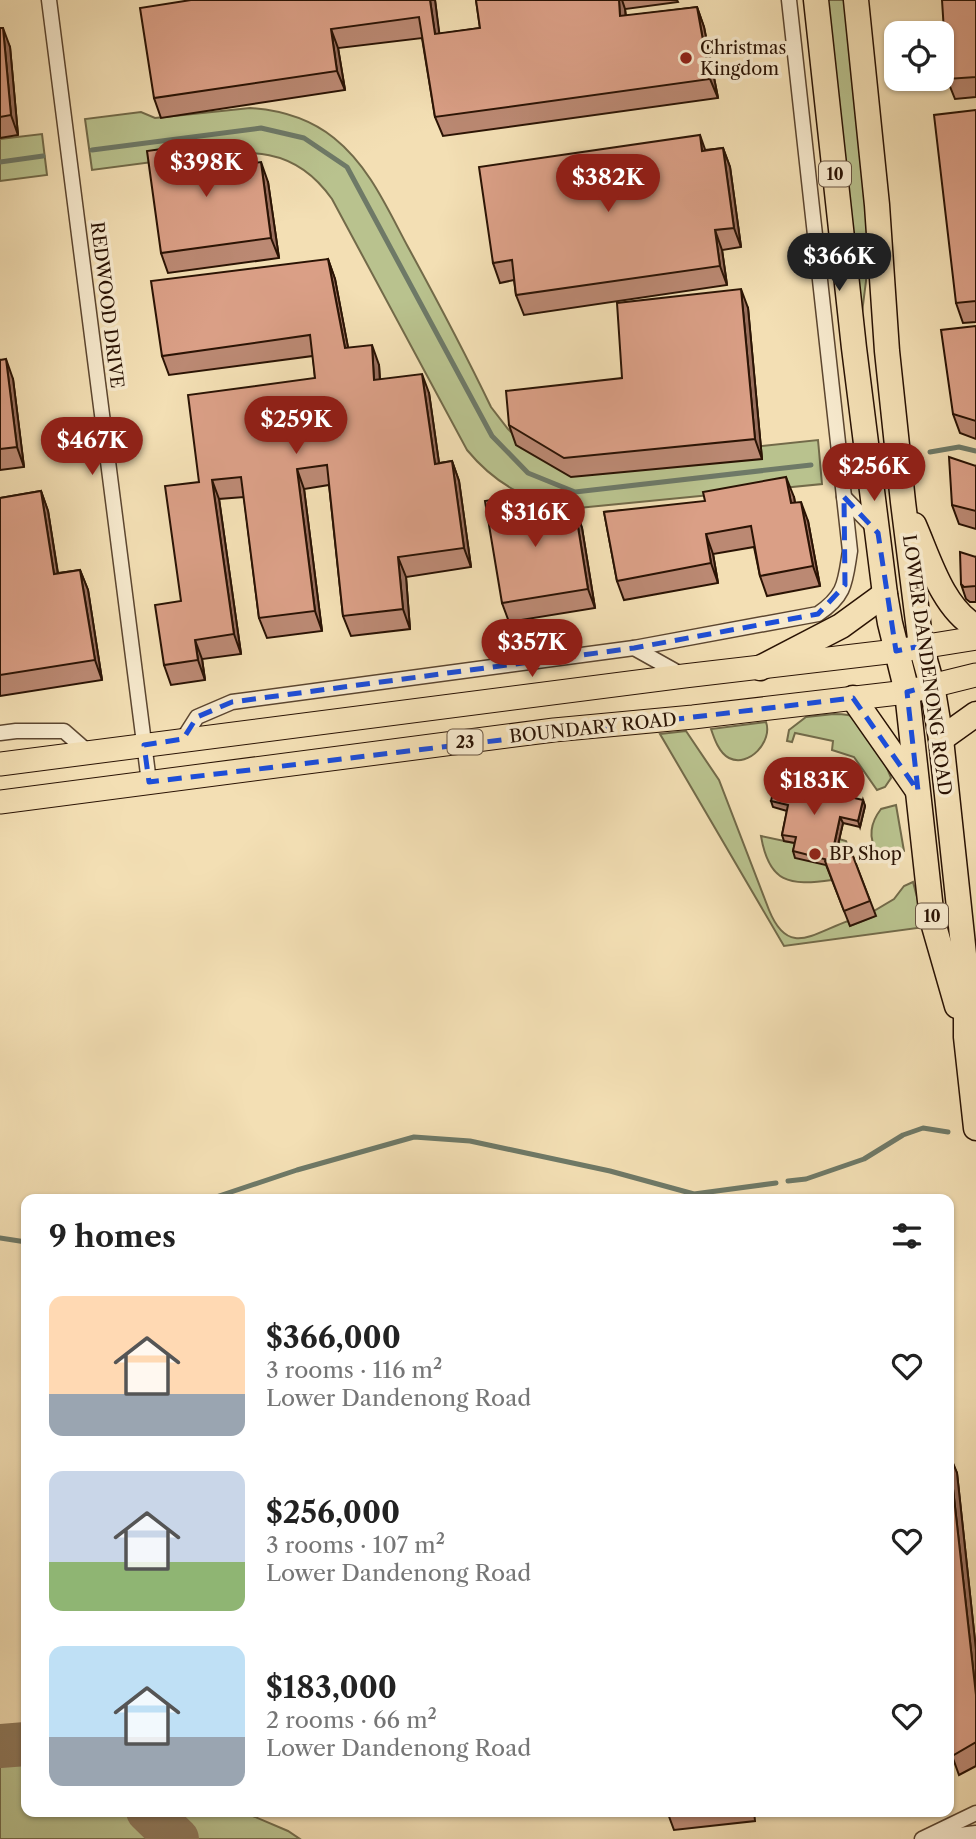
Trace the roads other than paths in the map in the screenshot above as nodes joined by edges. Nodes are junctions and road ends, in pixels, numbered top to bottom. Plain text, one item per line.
1 (49, 0) edge
2 (789, 0) edge
3 (817, 0) edge
4 (856, 0) edge
5 (844, 497) junction
6 (904, 502) junction
7 (878, 533) junction
8 (885, 594) junction
9 (976, 626) edge
10 (976, 638) edge
11 (921, 646) junction
12 (634, 648) junction
13 (896, 651) junction
14 (760, 668) junction
15 (976, 675) edge
16 (684, 676) junction
17 (932, 685) junction
18 (906, 692) junction
19 (853, 698) junction
20 (976, 714) edge
21 (0, 733) edge
22 (183, 739) junction
23 (941, 739) junction
24 (144, 745) junction
25 (88, 752) junction
26 (0, 764) edge
27 (149, 782) junction
28 (918, 792) junction
29 (0, 802) edge
30 (966, 1037) junction
31 (976, 1128) edge
32 (976, 1814) edge
33 (976, 1833) edge
34 (924, 1839) edge

1 - 24 street, REDWOOD DRIVE
2 - 5 street
3 - 7 highway, LOWER DANDENONG ROAD / 10
4 - 6 highway, LOWER DANDENONG ROAD / 10
5 - 7 street, LOWER DANDENONG ROAD
5 - 12 street
6 - 9 highway
6 - 11 highway, LOWER DANDENONG ROAD / 10
7 - 8 highway, LOWER DANDENONG ROAD / 10
8 - 13 highway, LOWER DANDENONG ROAD / 10
8 - 14 highway
10 - 11 main road, 23
11 - 13 main road, 23
11 - 17 highway, LOWER DANDENONG ROAD / 10
12 - 16 street
12 - 22 street
13 - 14 main road, 23
13 - 18 highway, LOWER DANDENONG ROAD / 10
14 - 16 main road, 23
15 - 17 main road, BOUNDARY ROAD / 23
16 - 22 main road, 23
17 - 18 main road, BOUNDARY ROAD / 23
17 - 23 highway, LOWER DANDENONG ROAD / 10
18 - 19 main road, BOUNDARY ROAD / 23
18 - 28 highway, LOWER DANDENONG ROAD / 10
19 - 27 main road, BOUNDARY ROAD / 23
19 - 28 highway
20 - 23 highway
21 - 25 street
22 - 24 main road, 23
23 - 30 highway, LOWER DANDENONG ROAD / 10
24 - 25 main road, 23
24 - 27 street, REDWOOD DRIVE
25 - 26 main road, 23
27 - 29 main road, BOUNDARY ROAD / 23
28 - 30 highway, LOWER DANDENONG ROAD / 10
30 - 31 highway, LOWER DANDENONG ROAD / 10
32 - 34 street
33 - 34 street

